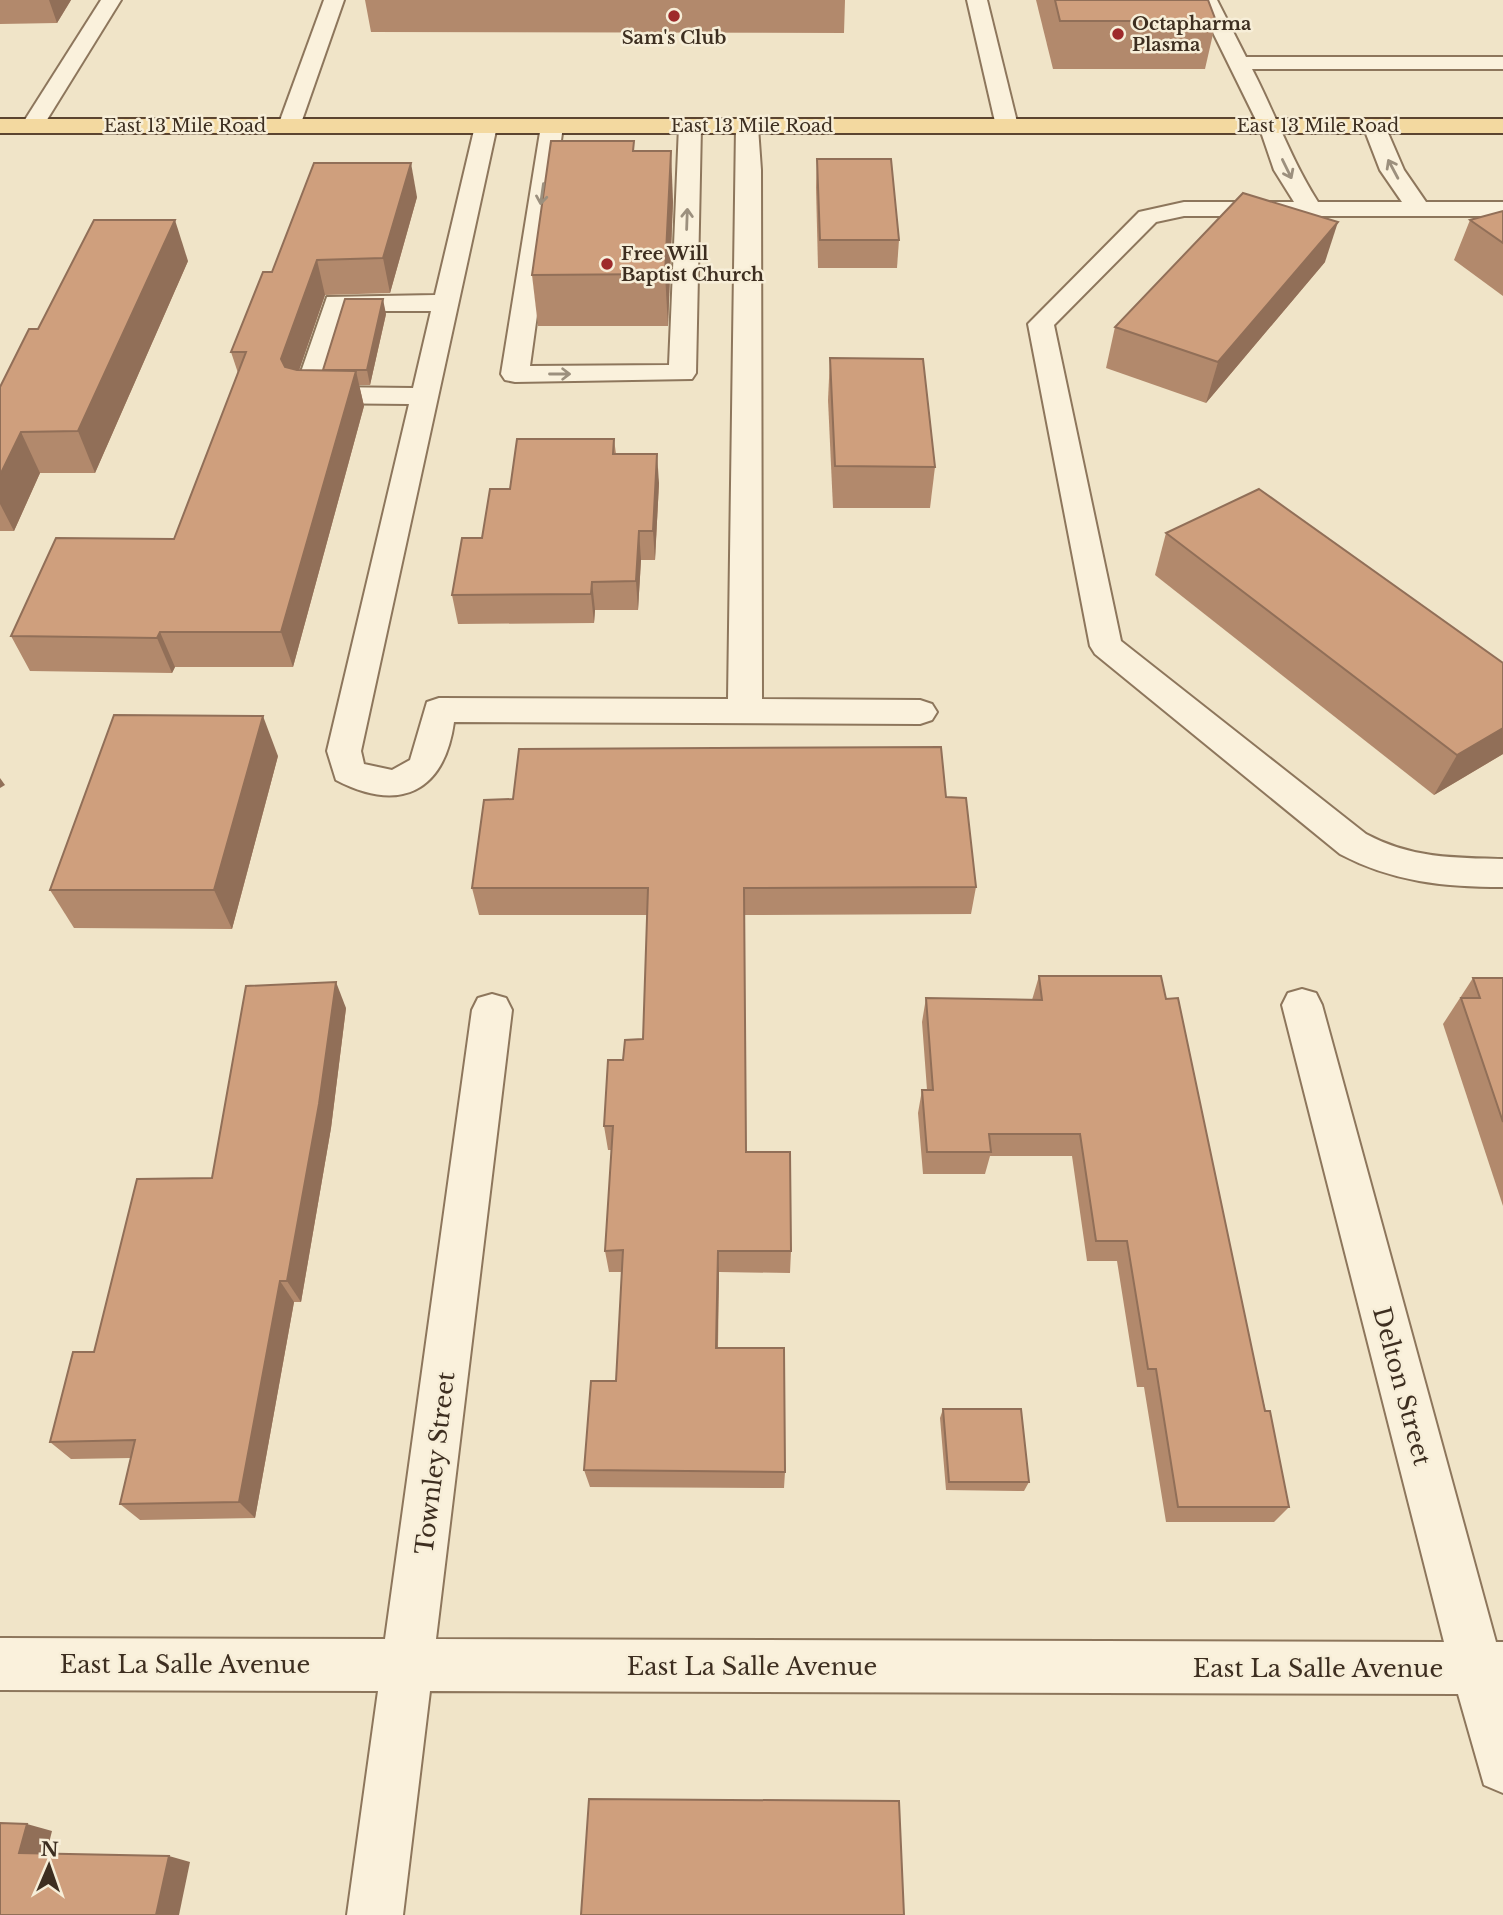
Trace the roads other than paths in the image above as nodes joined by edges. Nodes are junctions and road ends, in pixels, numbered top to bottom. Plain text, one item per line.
1 (111, 0) edge
2 (334, 0) edge
3 (977, 0) edge
4 (1207, 0) edge
5 (1238, 63) junction
6 (1503, 63) edge
7 (1270, 125) junction
8 (0, 126) edge
9 (32, 126) junction
10 (289, 126) junction
11 (486, 126) junction
12 (552, 126) junction
13 (690, 126) junction
14 (1007, 126) junction
15 (1374, 126) junction
16 (1503, 126) edge
17 (747, 127) junction
18 (1418, 208) junction
19 (1310, 209) junction
20 (1503, 209) edge
21 (446, 303) junction
22 (425, 396) junction
23 (745, 712) junction
24 (920, 712) dead end
25 (1503, 873) edge
26 (1302, 1005) dead end
27 (492, 1010) dead end
28 (0, 1664) edge
29 (408, 1664) junction
30 (1490, 1668) edge
31 (1503, 1766) edge
32 (375, 1915) edge

1 - 9 street
2 - 10 street
3 - 14 street
4 - 5 street
5 - 6 street
5 - 7 street
7 - 14 main road, East 13 Mile Road
7 - 15 main road, East 13 Mile Road
7 -> 19 street
8 - 9 main road, East 13 Mile Road
9 - 10 main road, East 13 Mile Road
10 - 11 main road, East 13 Mile Road
11 - 12 main road, East 13 Mile Road
11 - 21 street
12 - 13 main road, East 13 Mile Road
12 -> 13 street
13 - 17 main road, East 13 Mile Road
14 - 17 main road, East 13 Mile Road
15 - 16 main road, East 13 Mile Road
18 -> 15 street
17 - 23 street
18 - 19 street
18 - 20 street
19 - 25 street
21 - 22 street
21 - 22 street
22 - 23 street
23 - 24 street
26 - 30 street, Delton Street
27 - 29 street, Townley Street
28 - 29 street, East La Salle Avenue
29 - 30 street, East La Salle Avenue
29 - 32 street, Townley Street
30 - 31 street, Delton Street

